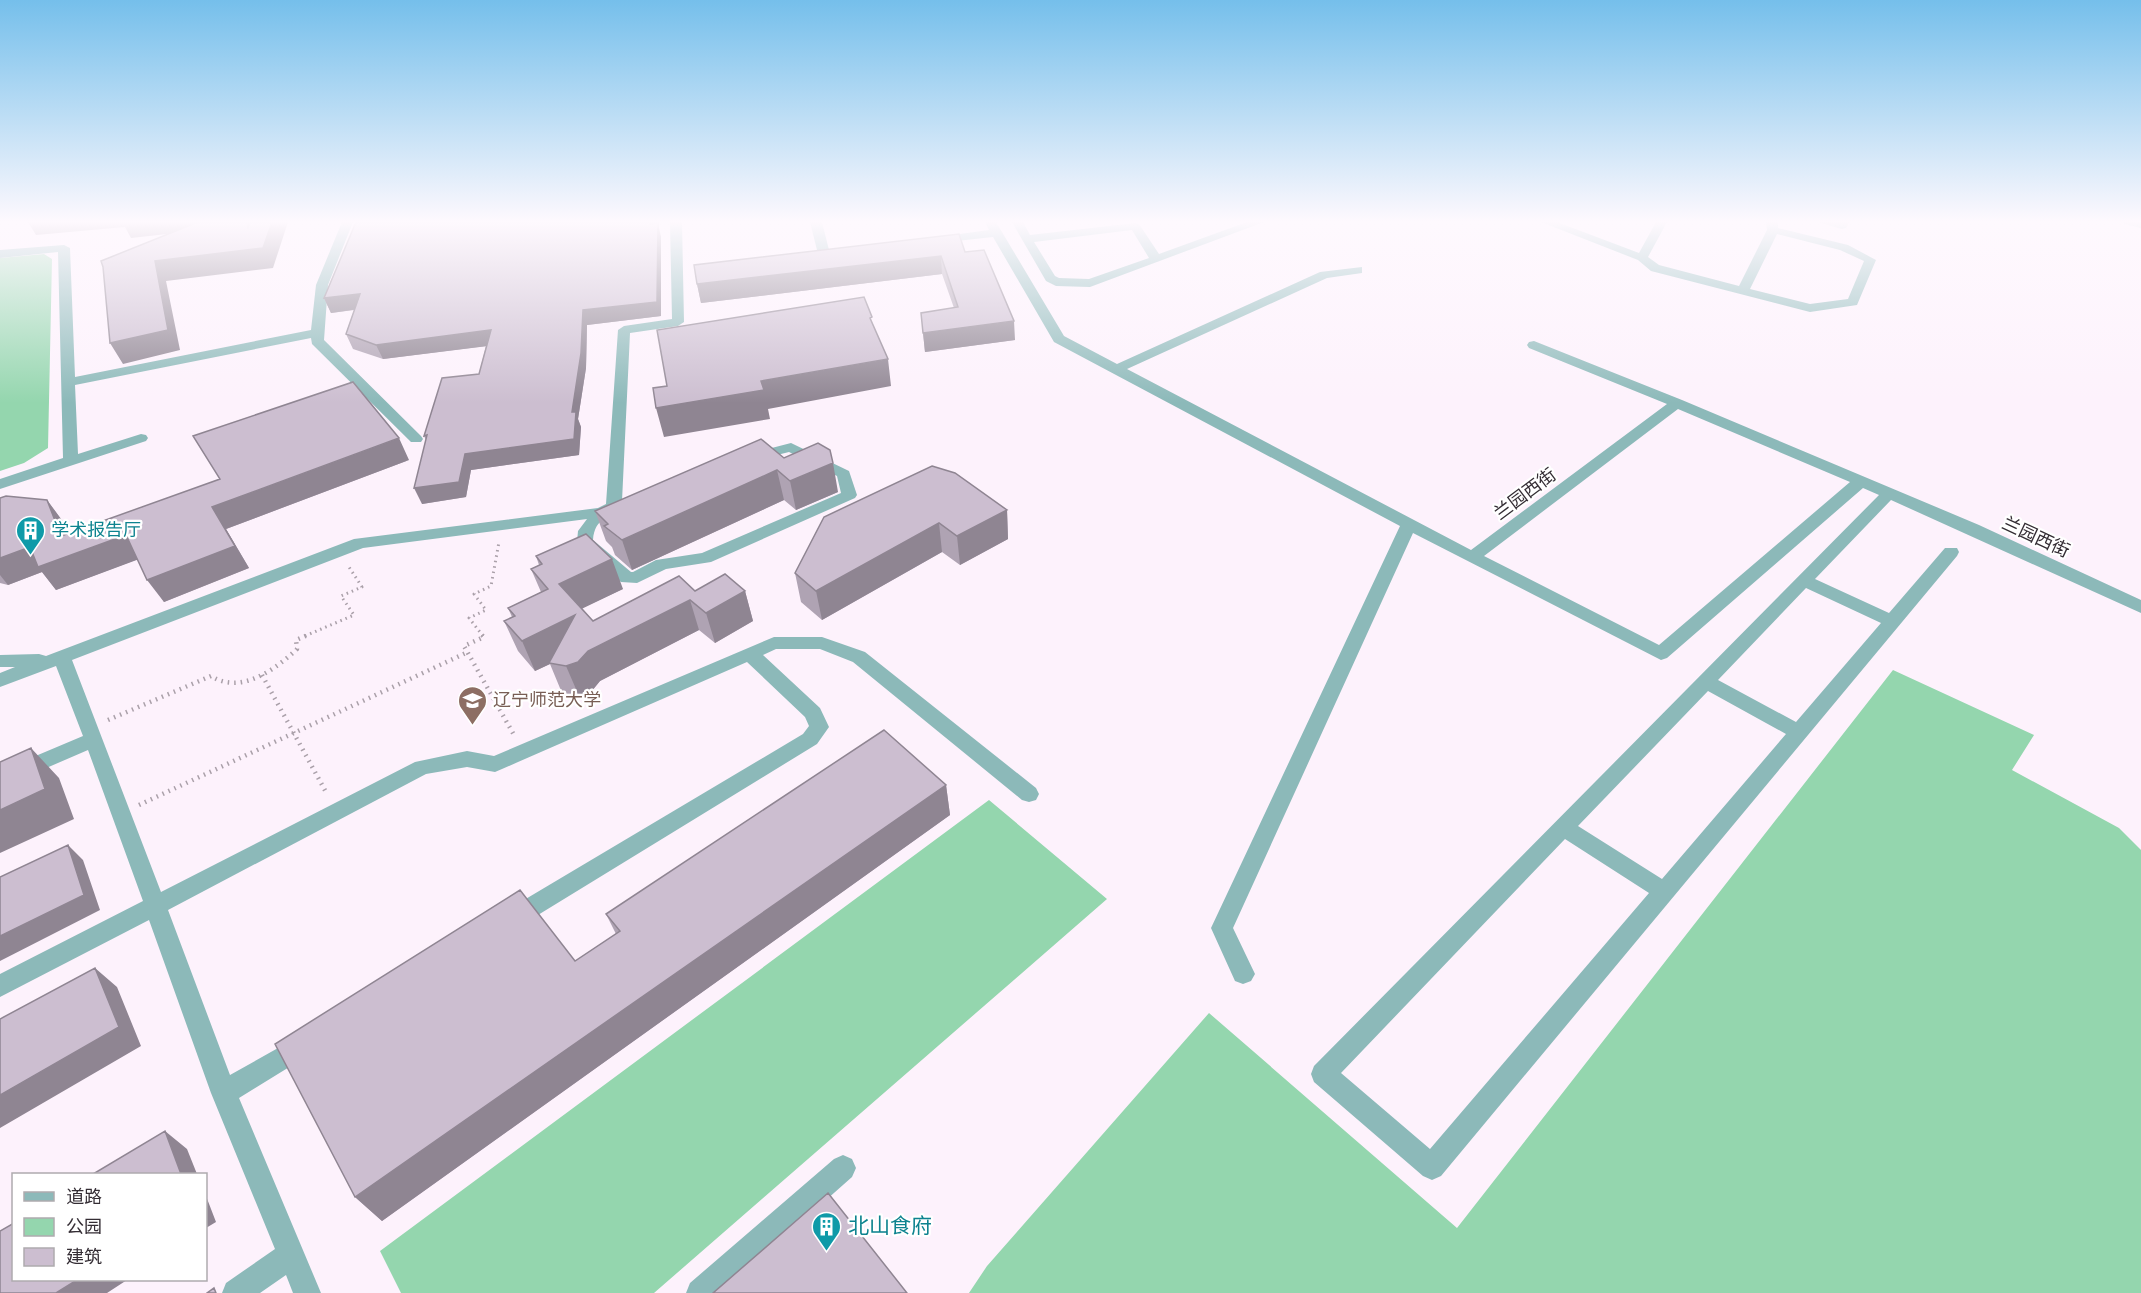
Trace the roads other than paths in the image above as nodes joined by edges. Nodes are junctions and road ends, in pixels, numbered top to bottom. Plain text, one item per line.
1 (65, 282) edge
2 (323, 282) edge
3 (681, 282) edge
4 (1025, 282) edge
5 (1068, 282) edge
6 (1092, 282) edge
7 (1308, 282) edge
8 (1712, 282) edge
9 (1746, 282) edge
10 (1861, 282) edge
11 (1743, 290) junction
12 (318, 333) junction
13 (1534, 345) dead end
14 (1117, 369) junction
15 (69, 382) junction
16 (1677, 403) junction
17 (141, 438) dead end
18 (416, 439) dead end
19 (71, 461) junction
20 (739, 461) edge
21 (1861, 481) junction
22 (0, 484) edge
23 (1889, 493) junction
24 (634, 497) edge
25 (608, 509) junction
26 (1409, 524) junction
27 (1951, 552) dead end
28 (1473, 557) junction
29 (1804, 580) junction
30 (2103, 590) junction
31 (2141, 607) edge
32 (2141, 620) edge
33 (1893, 622) junction
34 (749, 653) junction
35 (57, 658) junction
36 (0, 661) edge
37 (0, 680) edge
38 (1705, 681) junction
39 (92, 733) junction
40 (1799, 733) junction
41 (0, 780) edge
42 (1029, 794) dead end
43 (1563, 827) junction
44 (1665, 892) junction
45 (154, 904) junction
46 (497, 928) edge
47 (1243, 974) dead end
48 (0, 986) edge
49 (325, 1032) edge
50 (224, 1093) junction
51 (843, 1168) dead end
52 (291, 1256) junction
53 (236, 1293) edge
54 (307, 1293) edge
55 (700, 1293) edge

1 - 15 street
2 - 12 street
3 - 25 street
4 - 14 street
5 - 6 street
7 - 14 street
8 - 11 street
9 - 11 street
10 - 11 street
12 - 15 street
12 - 18 street
13 - 16 street
14 - 26 street
15 - 19 street
16 - 21 street, 兰园西街
16 - 28 street, 兰园西街
17 - 19 street
19 - 22 street
20 - 25 street
21 - 23 street, 兰园西街
21 - 28 street
23 - 29 street
23 - 30 street, 兰园西街
24 - 25 street
25 - 35 street
26 - 28 street
26 - 47 street
27 - 33 street
29 - 33 street
29 - 38 street
30 - 31 street, 兰园西街
30 - 32 street
33 - 40 street
34 - 42 street
34 - 45 street
34 - 46 street
35 - 36 street
35 - 37 street
35 - 39 street
38 - 40 street
38 - 43 street
39 - 41 street
39 - 45 street
40 - 44 street
43 - 44 street
43 - 44 street
45 - 48 street
45 - 50 street
49 - 50 street
50 - 52 street
51 - 55 street
52 - 53 street
52 - 54 street

